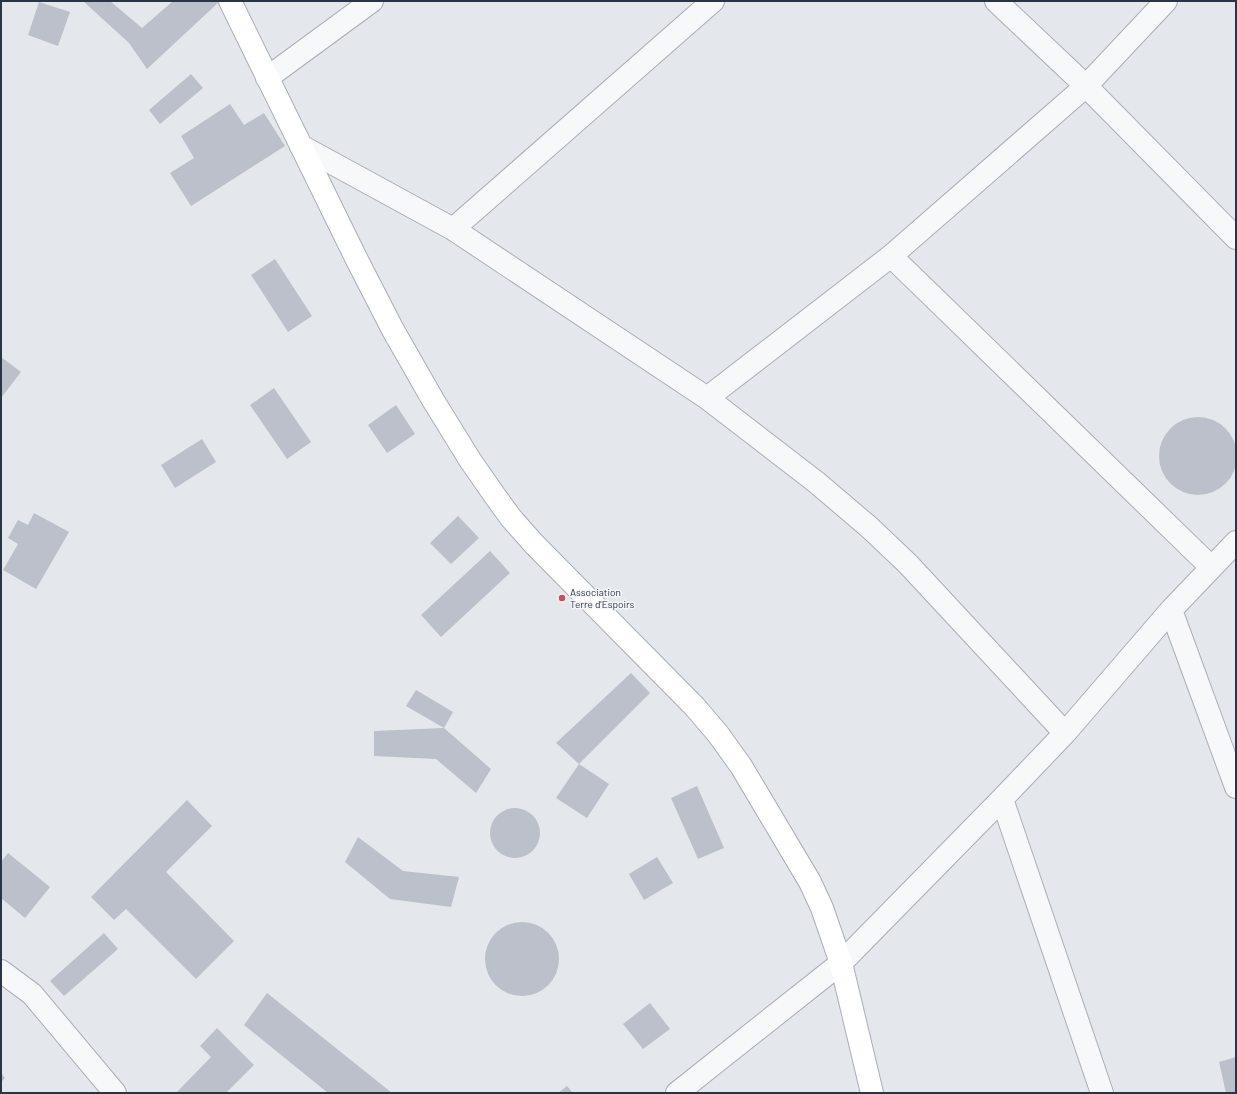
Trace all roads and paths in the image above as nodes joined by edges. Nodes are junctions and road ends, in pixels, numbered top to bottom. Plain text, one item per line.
1 (230, 1) edge
2 (372, 1) edge
3 (712, 1) edge
4 (996, 1) edge
5 (1166, 1) edge
6 (267, 78) junction
7 (1086, 86) junction
8 (301, 146) junction
9 (453, 229) junction
10 (1236, 238) edge
11 (891, 256) junction
12 (707, 398) junction
13 (1236, 542) edge
14 (1211, 567) junction
15 (1171, 610) junction
16 (1065, 732) junction
17 (1236, 787) edge
18 (1002, 799) junction
19 (841, 963) junction
20 (1, 971) edge
21 (115, 1093) edge
22 (677, 1093) edge
23 (872, 1093) edge
24 (1102, 1093) edge

1 - 6 main road
2 - 6 street
3 - 9 street
4 - 7 street
5 - 7 street
6 - 8 main road
7 - 10 street
7 - 11 street
8 - 9 street
8 - 19 main road
9 - 12 street
11 - 12 street
11 - 14 street
12 - 16 street
13 - 14 street
14 - 15 street
15 - 16 street
15 - 17 street
16 - 18 street
18 - 19 street
18 - 24 street
19 - 22 street
19 - 23 main road
20 - 21 street

